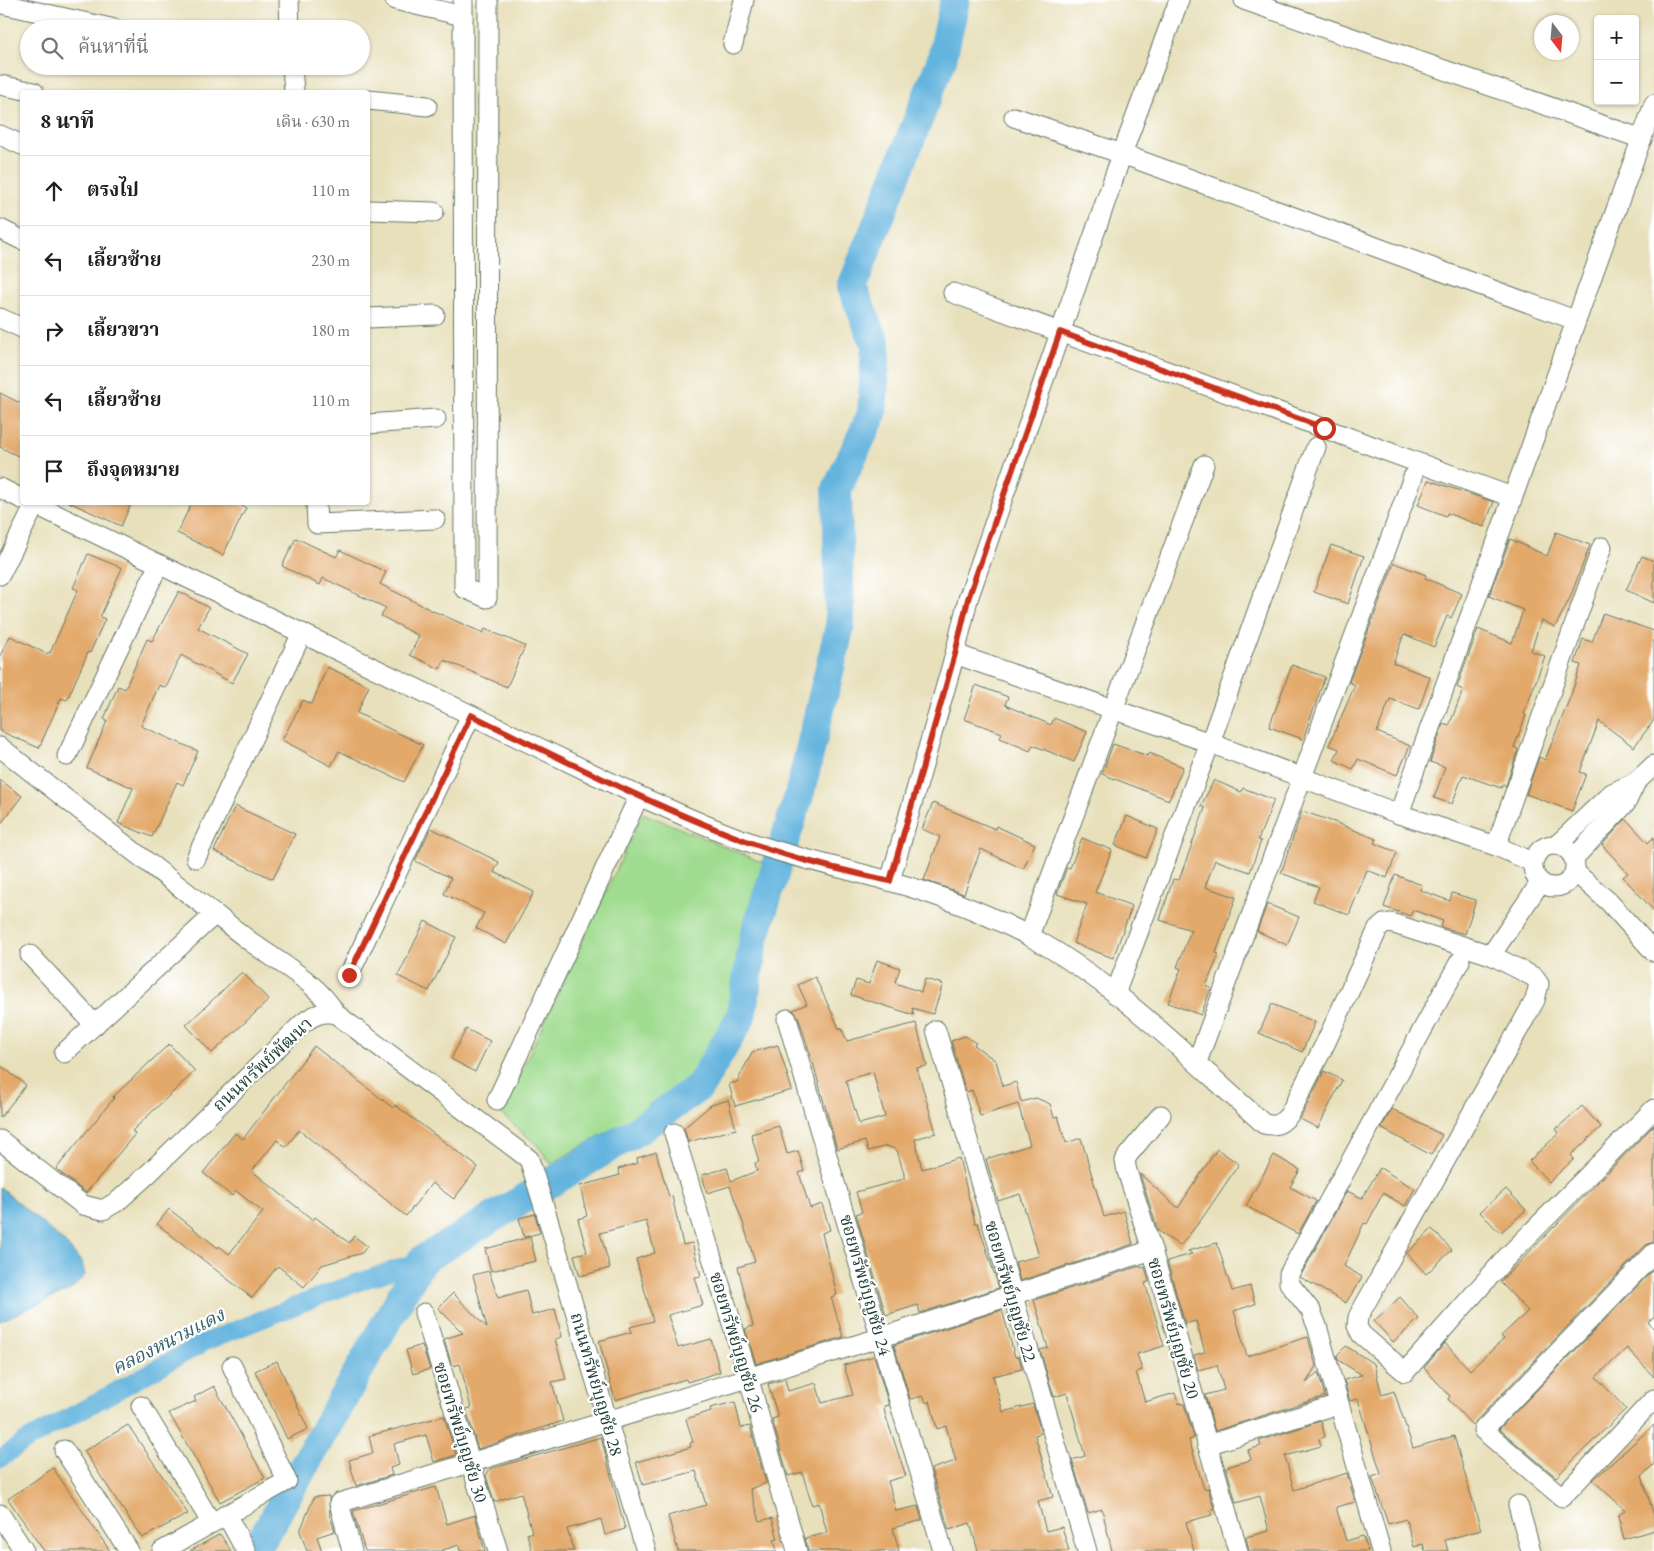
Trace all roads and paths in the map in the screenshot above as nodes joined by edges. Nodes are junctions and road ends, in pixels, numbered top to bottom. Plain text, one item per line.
1 (4, 0) edge
2 (289, 0) edge
3 (395, 0) edge
4 (488, 0) edge
5 (744, 0) edge
6 (1179, 0) edge
7 (1244, 0) edge
8 (462, 8) edge
9 (74, 20) edge
10 (290, 20) edge
11 (733, 44) dead end
12 (292, 75) edge
13 (0, 85) edge
14 (24, 90) edge
15 (294, 90) edge
16 (370, 100) edge
17 (1654, 104) edge
18 (427, 106) dead end
19 (1014, 117) dead end
20 (0, 135) edge
21 (1642, 139) junction
22 (20, 144) edge
23 (1122, 154) junction
24 (370, 210) edge
25 (434, 212) dead end
26 (0, 230) edge
27 (20, 239) edge
28 (953, 293) dead end
29 (435, 315) dead end
30 (0, 318) edge
31 (370, 318) edge
32 (1575, 320) junction
33 (20, 327) edge
34 (1060, 332) junction
35 (436, 419) dead end
36 (370, 424) edge
37 (1316, 446) dead end
38 (1204, 465) dead end
39 (1414, 477) dead end
40 (0, 488) edge
41 (1512, 497) junction
42 (20, 498) edge
43 (28, 505) edge
44 (35, 505) edge
45 (316, 505) edge
46 (435, 519) dead end
47 (1602, 547) dead end
48 (159, 564) junction
49 (0, 575) edge
50 (302, 633) junction
51 (955, 654) junction
52 (1113, 711) junction
53 (471, 715) junction
54 (1210, 744) junction
55 (0, 746) edge
56 (67, 756) dead end
57 (1654, 765) edge
58 (1303, 780) junction
59 (1636, 782) junction
60 (639, 796) junction
61 (1399, 814) junction
62 (1557, 845) junction
63 (1496, 846) junction
64 (196, 858) dead end
65 (1532, 862) junction
66 (1574, 865) junction
67 (890, 881) junction
68 (1540, 883) junction
69 (215, 914) junction
70 (1029, 936) junction
71 (1654, 952) edge
72 (30, 955) dead end
73 (1490, 955) junction
74 (1460, 960) dead end
75 (349, 975) dead end
76 (1115, 994) junction
77 (336, 1014) junction
78 (787, 1019) dead end
79 (95, 1025) junction
80 (936, 1030) dead end
81 (64, 1053) dead end
82 (1197, 1062) junction
83 (497, 1100) dead end
84 (1654, 1109) edge
85 (1161, 1115) dead end
86 (674, 1133) dead end
87 (0, 1140) edge
88 (532, 1166) joint
89 (1152, 1250) junction
90 (1654, 1253) edge
91 (1012, 1295) junction
92 (424, 1313) dead end
93 (882, 1337) junction
94 (232, 1366) dead end
95 (748, 1376) junction
96 (1654, 1399) edge
97 (1339, 1404) junction
98 (141, 1406) dead end
99 (607, 1420) junction
100 (1207, 1445) junction
101 (64, 1450) dead end
102 (471, 1462) junction
103 (1518, 1505) dead end
104 (0, 1514) edge
105 (218, 1518) junction
106 (24, 1551) edge
107 (129, 1551) edge
108 (163, 1551) edge
109 (246, 1551) edge
110 (352, 1551) edge
111 (498, 1551) edge
112 (646, 1551) edge
113 (797, 1551) edge
114 (943, 1551) edge
115 (1087, 1551) edge
116 (1238, 1551) edge
117 (1381, 1551) edge
118 (1531, 1551) edge

1 - 9 street
2 - 10 street
3 - 8 street
4 - 8 street
5 - 11 street
6 - 23 street
7 - 21 street
12 - 15 street
13 - 14 street
16 - 18 street
17 - 21 street
19 - 23 street
20 - 22 street
21 - 32 street
23 - 32 street
23 - 34 street
24 - 25 street
26 - 27 street
28 - 34 street
29 - 31 street
30 - 33 street
32 - 41 street
34 - 41 street
34 - 51 street
35 - 36 street
37 - 54 street
38 - 52 street
39 - 58 street
40 - 42 street
41 - 61 street
43 - 49 street
44 - 48 street
45 - 46 street
47 - 63 street
48 - 50 street
48 - 56 street
50 - 53 street
50 - 64 street
51 - 52 street
51 - 67 street
52 - 54 street
52 - 70 street
53 - 60 street
53 - 75 street
54 - 58 street
54 - 76 street
55 - 69 street
57 - 59 street
58 - 61 street
58 - 82 street
59 - 62 street
59 - 66 street
60 - 67 street
60 - 83 street
61 - 63 street
62 - 65 street
62 - 66 street
63 - 65 street
65 - 68 street
66 - 68 street
66 - 71 street
67 - 70 street
68 - 73 street
69 - 77 street
69 - 79 street
70 - 76 street
72 - 79 street
73 - 82 street
73 - 84 street
74 - 97 street
76 - 82 street
77 - 87 street, ถนนทรัพย์พัฒนา
77 - 88 street, ถนนทรัพย์พัฒนา
78 - 93 street, ซอยทรัพย์บุญชัย 24
79 - 81 street
80 - 91 street, ซอยทรัพย์บุญชัย 22
85 - 89 street, ซอยทรัพย์บุญชัย 20
86 - 95 street, ซอยทรัพย์บุญชัย 26
88 - 99 street, ถนนทรัพย์บุญชัย 28
89 - 91 street
89 - 100 street, ซอยทรัพย์บุญชัย 20
90 - 96 street
91 - 93 street
91 - 115 street, ซอยทรัพย์บุญชัย 22
92 - 102 street, ซอยทรัพย์บุญชัย 30
93 - 95 street
93 - 114 street, ซอยทรัพย์บุญชัย 24
94 - 105 street
95 - 99 street
95 - 113 street, ซอยทรัพย์บุญชัย 26
97 - 100 street
97 - 117 street
98 - 105 street
99 - 102 street
99 - 112 street, ถนนทรัพย์บุญชัย 28
100 - 116 street, ซอยทรัพย์บุญชัย 20
101 - 107 street
102 - 110 street
102 - 111 street, ซอยทรัพย์บุญชัย 30
103 - 118 street
104 - 106 street
105 - 108 street
105 - 109 street

